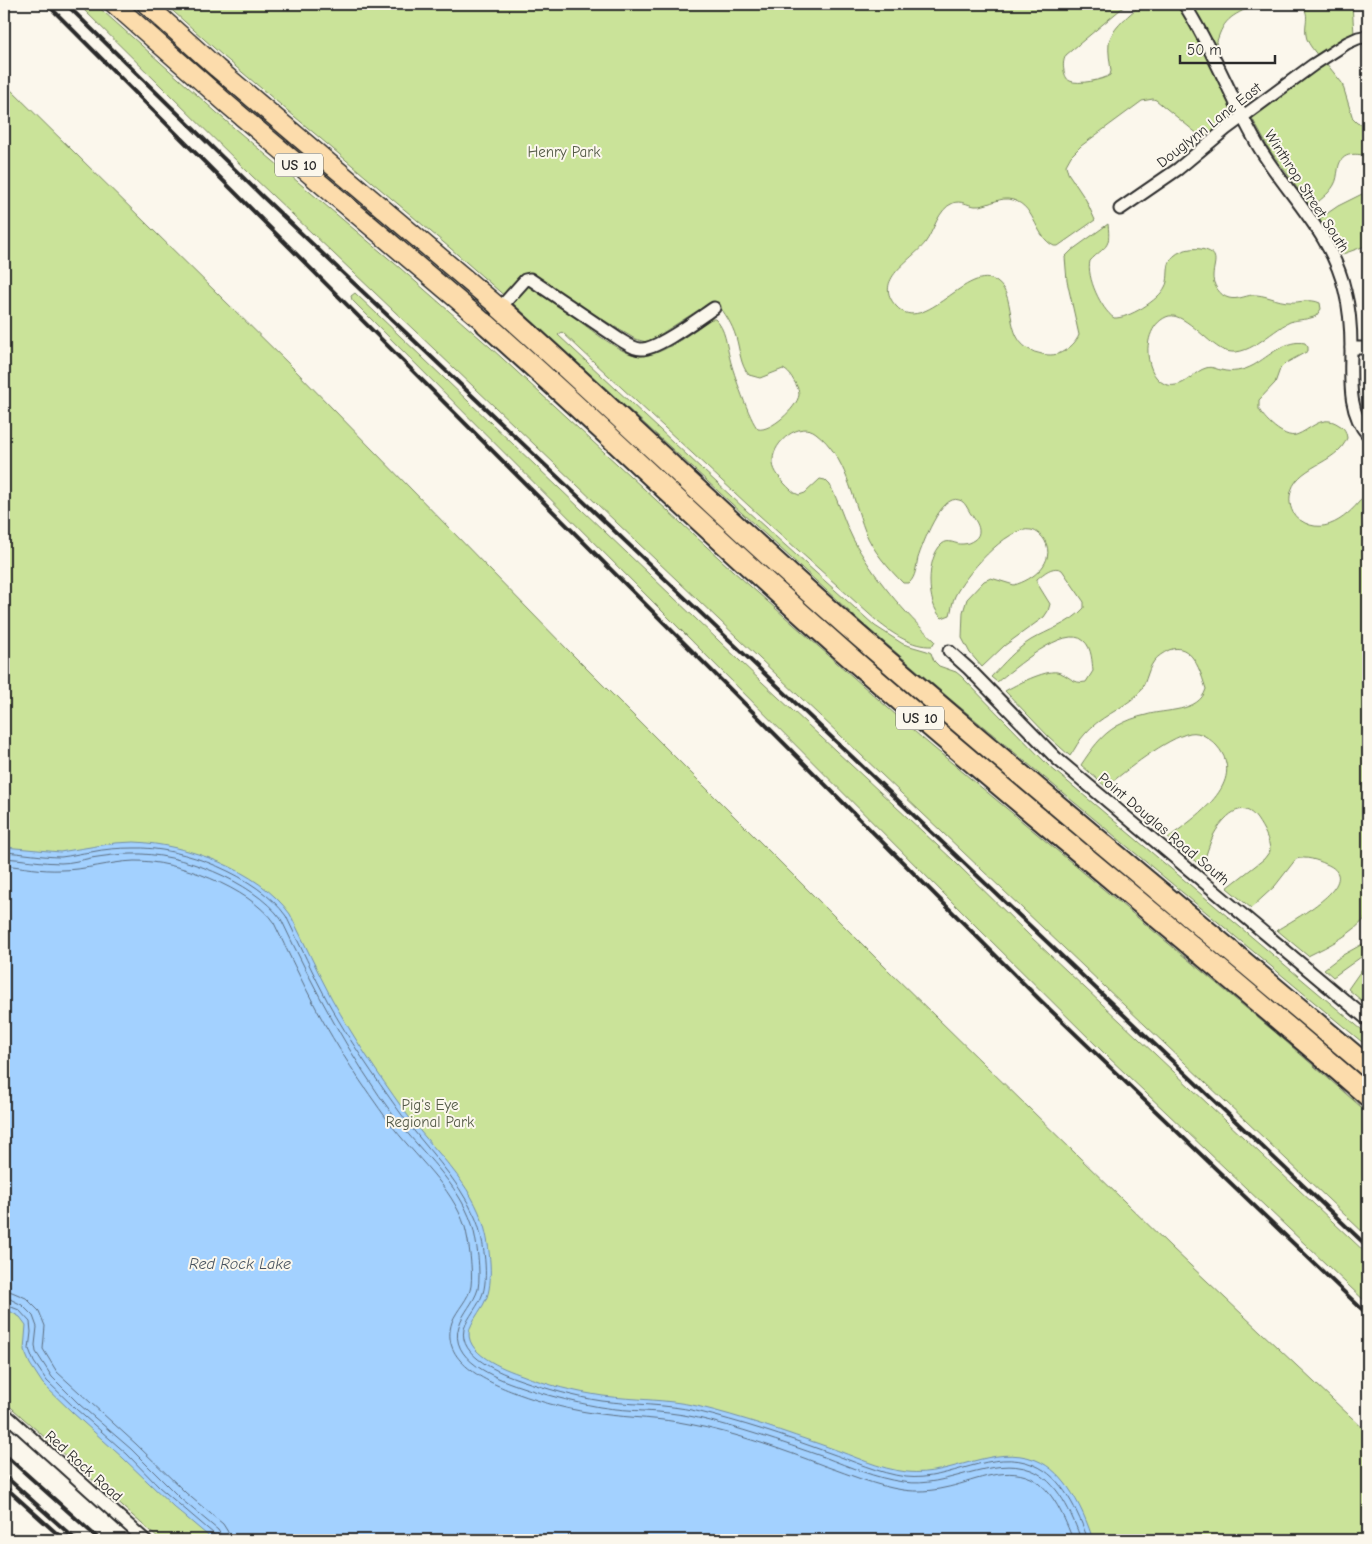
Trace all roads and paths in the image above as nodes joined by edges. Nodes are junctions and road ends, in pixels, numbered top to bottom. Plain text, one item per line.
1 (114, 4) edge
2 (146, 4) edge
3 (1184, 4) edge
4 (1368, 36) edge
5 (1244, 116) junction
6 (1120, 209) dead end
7 (500, 308) junction
8 (714, 308) dead end
9 (486, 324) joint
10 (1351, 348) junction
11 (1368, 348) edge
12 (1368, 435) edge
13 (949, 651) dead end
14 (1368, 1020) edge
15 (1368, 1067) edge
16 (1368, 1096) edge
17 (4, 1413) edge
18 (145, 1540) edge

1 - 9 highway, US 10
2 - 7 highway, US 10
3 - 5 street, Winthrop Street South
4 - 5 street, Douglynn Lane East
5 - 6 street, Douglynn Lane East
5 - 10 street, Winthrop Street South
7 - 8 street
7 - 15 highway, US 10
9 - 16 highway, US 10
10 - 11 street
10 - 12 street, Winthrop Street South
13 - 14 street, Point Douglas Road South
17 - 18 street, Red Rock Road

